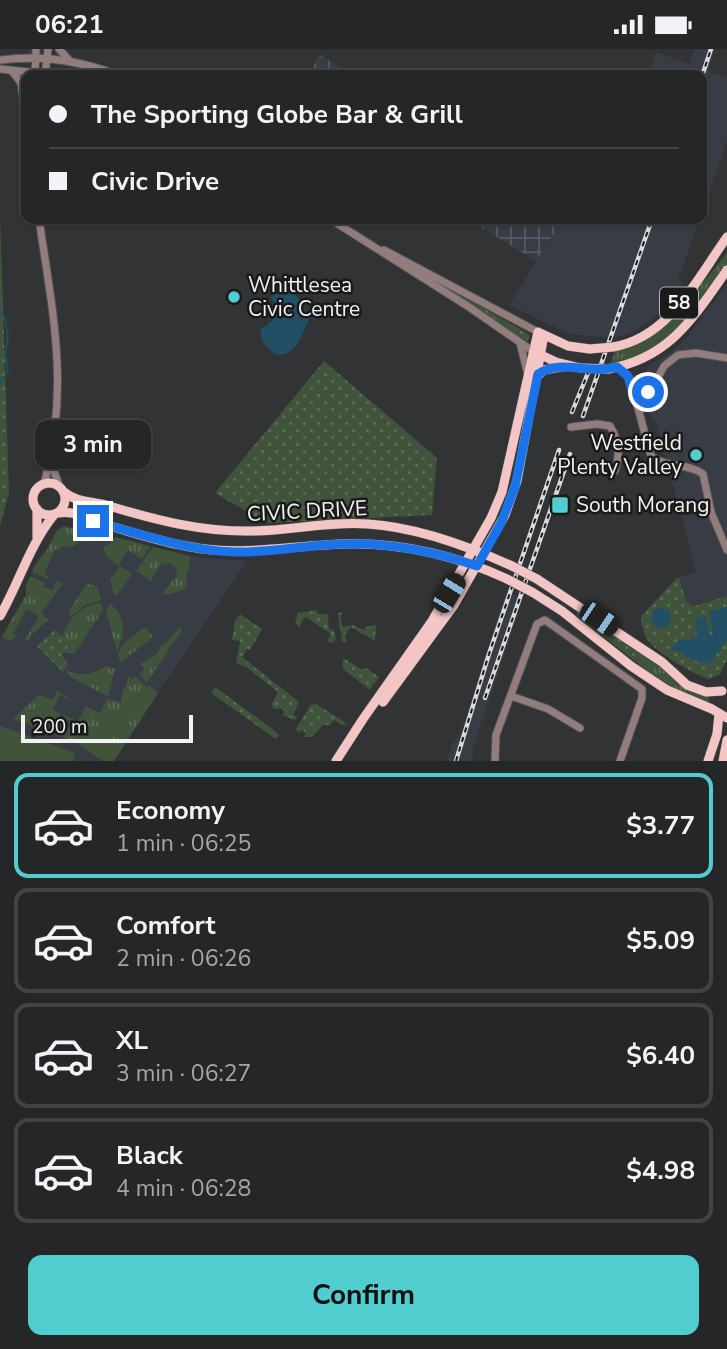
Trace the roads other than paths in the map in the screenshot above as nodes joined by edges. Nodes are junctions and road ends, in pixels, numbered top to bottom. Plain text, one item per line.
1 (36, 49) edge
2 (48, 49) edge
3 (59, 49) edge
4 (36, 58) junction
5 (47, 59) junction
6 (0, 60) edge
7 (70, 61) junction
8 (0, 68) edge
9 (35, 70) edge
10 (46, 70) edge
11 (100, 70) edge
12 (10, 71) junction
13 (21, 72) edge
14 (21, 83) edge
15 (40, 224) edge
16 (338, 224) edge
17 (727, 237) edge
18 (375, 247) junction
19 (727, 270) edge
20 (541, 334) junction
21 (519, 342) junction
22 (538, 354) junction
23 (727, 358) edge
24 (637, 361) junction
25 (568, 365) junction
26 (612, 368) junction
27 (532, 375) junction
28 (630, 379) junction
29 (634, 397) junction
30 (571, 427) dead end
31 (50, 460) junction
32 (615, 471) dead end
33 (44, 485) junction
34 (62, 490) junction
35 (37, 509) junction
36 (56, 514) junction
37 (36, 543) junction
38 (727, 550) edge
39 (474, 551) junction
40 (485, 554) junction
41 (467, 563) junction
42 (477, 566) junction
43 (0, 616) edge
44 (725, 688) edge
45 (511, 696) junction
46 (722, 714) edge
47 (581, 728) dead end
48 (727, 740) edge
49 (348, 744) junction
50 (336, 761) edge
51 (495, 761) edge
52 (620, 761) edge
53 (708, 761) edge
54 (723, 761) edge

1 - 4 street
2 - 5 street
3 - 7 street
4 - 5 street
4 - 6 street
4 - 9 street
5 - 7 street
5 - 10 street
7 - 11 street
8 - 12 street
12 - 13 street
12 - 14 street
15 - 31 street
16 - 18 street
17 - 20 main road, 58, bridge
18 - 20 street
18 - 21 street
19 - 24 main road, 58
20 - 22 main road
21 - 22 street
21 - 27 street
22 - 25 main road, 58
22 - 27 main road
23 - 29 street
24 - 26 main road, 58
24 - 28 street
25 - 26 main road, 58, bridge
25 - 27 main road
26 - 28 street
27 - 39 main road
27 - 40 main road
28 - 29 street
29 - 38 street
30 - 32 street
31 - 33 street
31 - 34 street
33 - 34 main road
33 - 35 main road
34 - 36 main road
34 - 39 main road, CIVIC DRIVE
35 - 36 main road
35 - 37 main road
36 - 37 main road
36 - 41 main road, CIVIC DRIVE
37 - 43 main road
39 - 40 main road, CIVIC DRIVE
39 - 41 main road
40 - 42 main road
40 - 44 main road, CIVIC DRIVE, bridge
41 - 42 main road, CIVIC DRIVE
41 - 49 main road
42 - 46 main road, CIVIC DRIVE, bridge
42 - 49 main road
44 - 46 main road
45 - 47 street
45 - 51 street
45 - 52 street
46 - 53 main road
48 - 54 main road
49 - 50 main road

